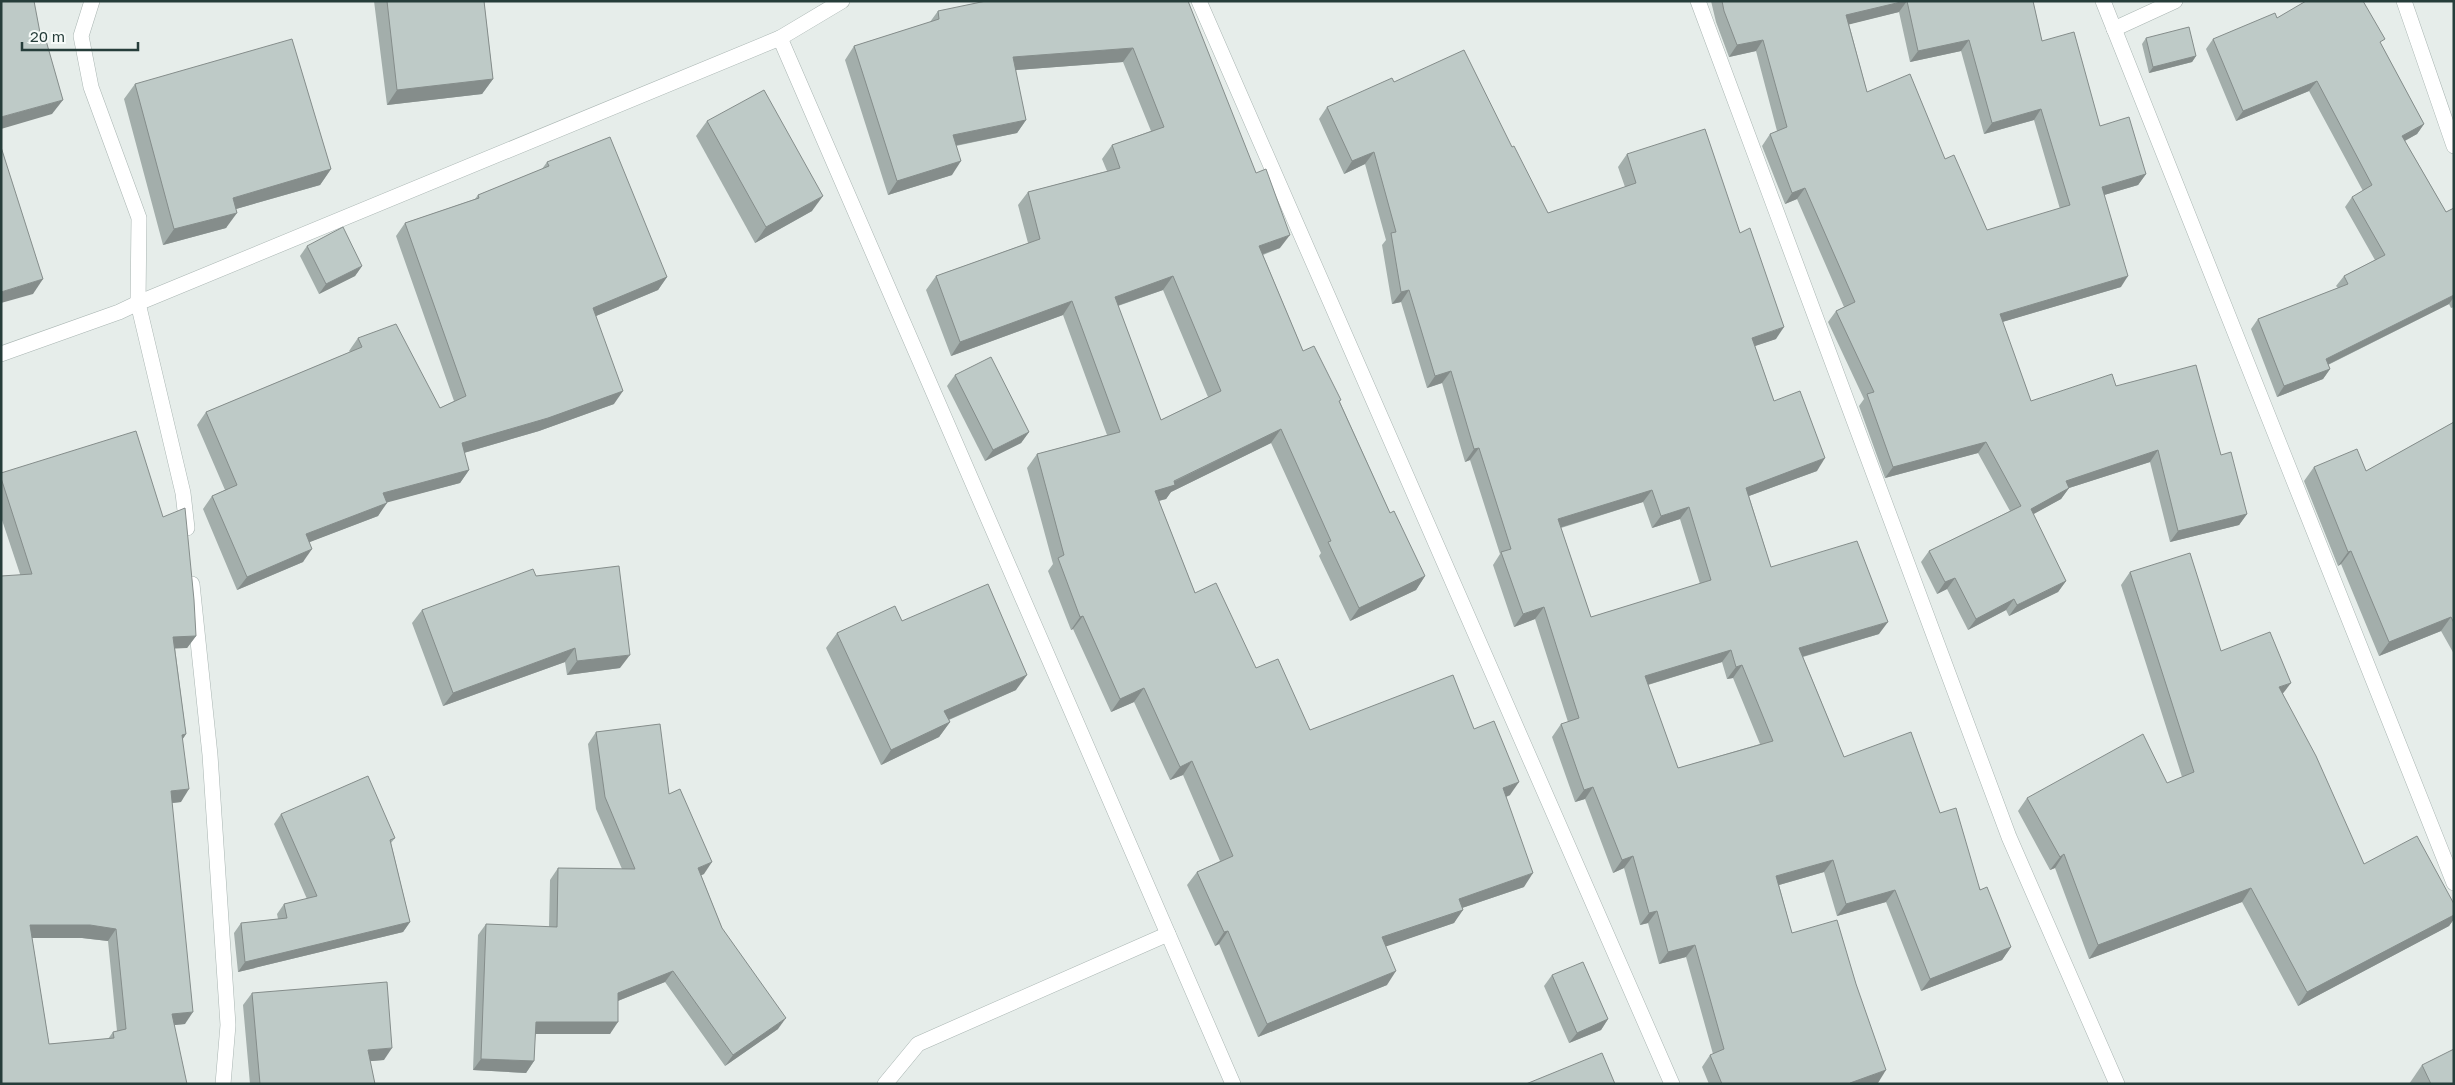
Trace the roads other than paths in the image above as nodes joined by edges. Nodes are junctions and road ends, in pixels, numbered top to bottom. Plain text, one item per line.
1 (92, 1) edge
2 (842, 1) edge
3 (1199, 1) edge
4 (1698, 1) edge
5 (2103, 1) edge
6 (2175, 1) edge
7 (2404, 1) edge
8 (2114, 29) junction
9 (780, 38) junction
10 (2454, 146) edge
11 (138, 302) junction
12 (1, 354) edge
13 (188, 541) edge
14 (191, 570) edge
15 (2454, 884) edge
16 (1168, 934) junction
17 (223, 1084) edge
18 (885, 1084) edge
19 (1233, 1084) edge
20 (1672, 1084) edge
21 (2118, 1084) edge

1 - 11 street
2 - 9 street
3 - 20 street
4 - 21 street
5 - 8 street
6 - 8 street
7 - 10 street
8 - 15 street
9 - 11 street
9 - 16 street
11 - 12 street
11 - 13 street
14 - 17 street
16 - 18 street
16 - 19 street

